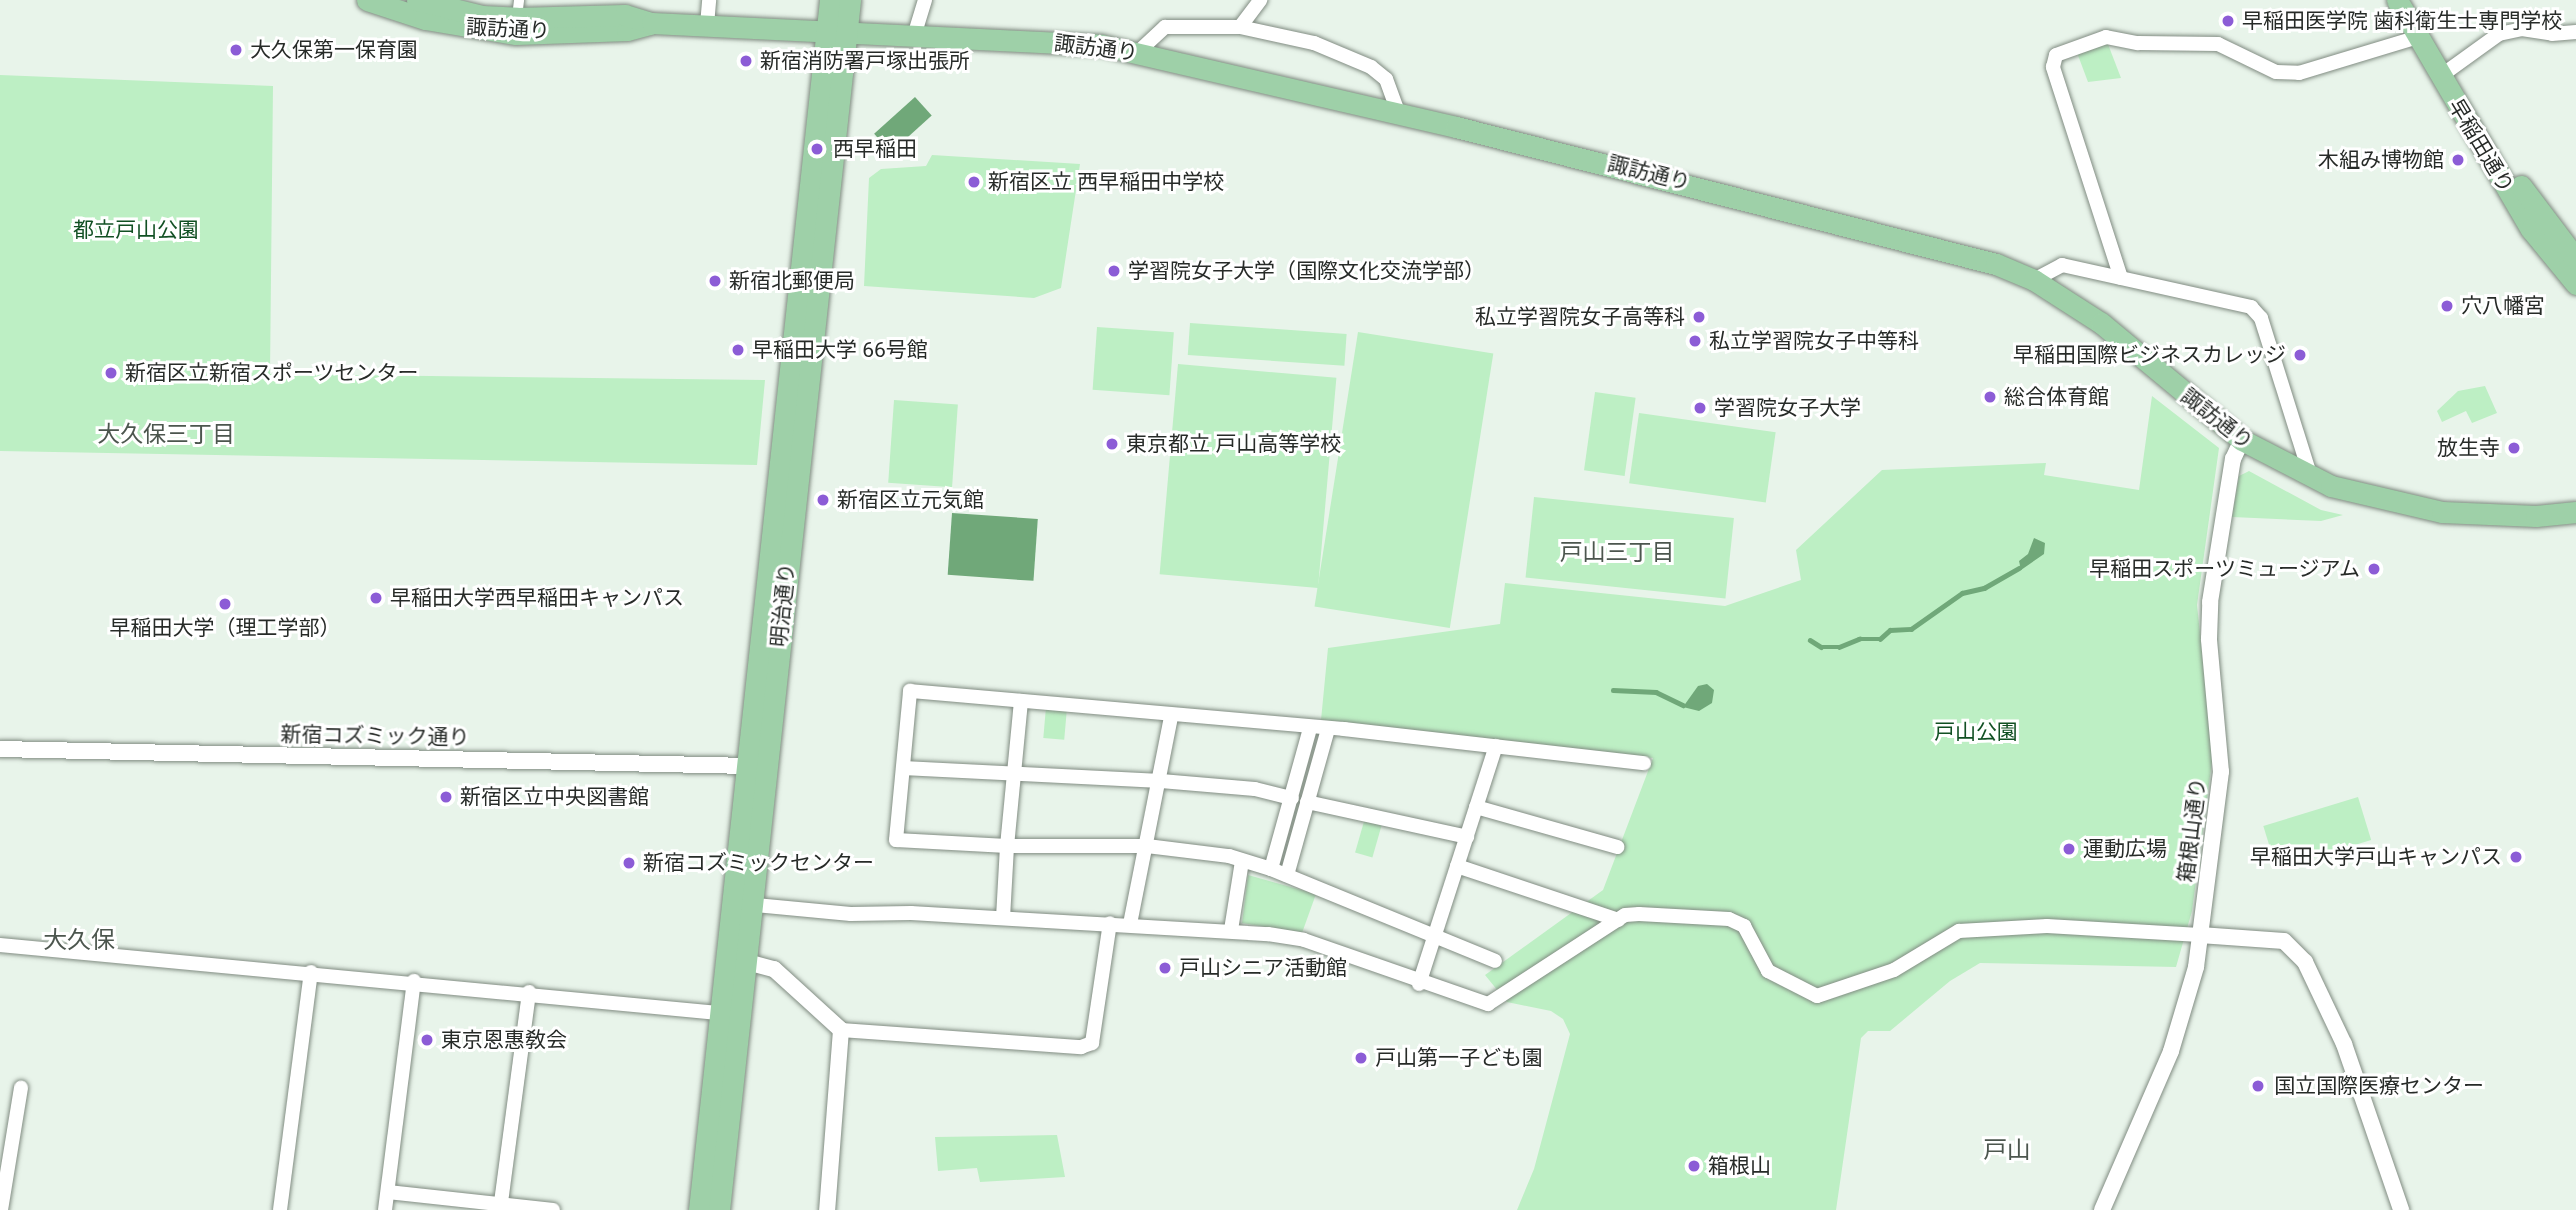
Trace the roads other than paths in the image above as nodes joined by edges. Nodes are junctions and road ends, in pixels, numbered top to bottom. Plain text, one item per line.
1 (367, 0) edge
2 (417, 0) edge
3 (709, 0) edge
4 (830, 0) edge
5 (850, 0) edge
6 (925, 0) edge
7 (1260, 0) edge
8 (2398, 0) edge
9 (2413, 0) edge
10 (518, 9) edge
11 (652, 23) junction
12 (707, 25) junction
13 (1240, 27) junction
14 (835, 31) junction
15 (2576, 32) edge
16 (914, 36) junction
17 (2418, 37) junction
18 (1138, 52) junction
19 (2449, 70) junction
20 (1399, 114) junction
21 (2576, 259) edge
22 (2121, 278) junction
23 (2034, 281) junction
24 (2576, 284) edge
25 (2242, 440) junction
26 (2311, 478) junction
27 (2576, 512) edge
28 (1020, 701) junction
29 (1171, 716) junction
30 (1310, 728) junction
31 (1328, 729) junction
32 (1496, 746) junction
33 (0, 749) edge
34 (1644, 763) dead end
35 (748, 766) junction
36 (904, 768) junction
37 (1013, 774) junction
38 (1161, 781) junction
39 (1292, 798) junction
40 (1307, 802) junction
41 (1476, 807) junction
42 (1466, 837) junction
43 (1007, 846) junction
44 (1147, 846) junction
45 (1616, 847) dead end
46 (1242, 861) junction
47 (1457, 866) junction
48 (1271, 869) junction
49 (1287, 875) junction
50 (743, 904) junction
51 (1003, 918) junction
52 (1618, 920) junction
53 (1110, 923) junction
54 (1129, 924) junction
55 (1231, 930) junction
56 (2200, 935) junction
57 (1435, 936) junction
58 (0, 944) edge
59 (1495, 961) dead end
60 (747, 962) junction
61 (311, 972) junction
62 (414, 981) junction
63 (1419, 984) junction
64 (529, 992) junction
65 (732, 1014) junction
66 (841, 1030) junction
67 (21, 1088) dead end
68 (388, 1192) junction
69 (500, 1207) edge
70 (1, 1210) edge
71 (280, 1210) edge
72 (385, 1210) edge
73 (554, 1210) edge
74 (699, 1210) edge
75 (719, 1210) edge
76 (827, 1210) edge
77 (2102, 1210) edge
78 (2401, 1210) edge

1 - 11 main road, 諏訪通り
2 - 10 main road, 諏訪通り
3 - 12 street
4 - 14 main road, 明治通り
5 - 14 main road, 明治通り
6 - 16 street
7 - 13 street
8 - 17 main road, 早稲田通り
9 - 19 main road, 早稲田通り
10 - 11 main road, 諏訪通り
11 - 12 main road, 諏訪通り
12 - 14 main road, 諏訪通り
13 - 18 street
13 - 20 street
14 - 16 main road, 諏訪通り
14 - 35 main road, 明治通り
14 - 50 main road, 明治通り
15 - 19 street
16 - 18 main road, 諏訪通り
17 - 22 street
17 - 24 main road, 早稲田通り
18 - 20 main road, 諏訪通り
19 - 21 main road, 早稲田通り
20 - 23 main road, 諏訪通り
22 - 23 street
22 - 26 street
23 - 25 main road, 諏訪通り
25 - 26 main road, 諏訪通り
25 - 56 street, 箱根山通り
26 - 27 main road, 諏訪通り
28 - 29 street
28 - 36 street
28 - 37 street
29 - 30 street
29 - 38 street
30 - 31 street
30 - 39 street
31 - 32 street
31 - 40 street
32 - 34 street
32 - 41 street
33 - 35 street, 新宿コズミック通り
35 - 50 main road, 明治通り
36 - 37 street
36 - 43 street
37 - 38 street
37 - 43 street
38 - 39 street
38 - 44 street
39 - 48 street
40 - 42 street
40 - 49 street
41 - 42 street
41 - 45 street
42 - 47 street
43 - 44 street
43 - 51 street
44 - 46 street
44 - 54 street
46 - 48 street
46 - 55 street
47 - 52 street
47 - 57 street
48 - 49 street
49 - 57 street
50 - 51 street
50 - 60 main road, 明治通り
50 - 65 main road, 明治通り
51 - 53 street
52 - 56 street
52 - 63 street
53 - 54 street
53 - 66 street
54 - 55 street
55 - 63 street
56 - 77 street, 箱根山通り
56 - 78 street
57 - 59 street
57 - 63 street
58 - 61 street
60 - 65 main road, 明治通り
60 - 66 street
61 - 62 street
61 - 71 street
62 - 64 street
62 - 68 street
64 - 65 street
64 - 69 street
65 - 74 main road, 明治通り
65 - 75 main road, 明治通り
66 - 76 street
67 - 70 street
68 - 69 street
68 - 72 street
69 - 73 street

